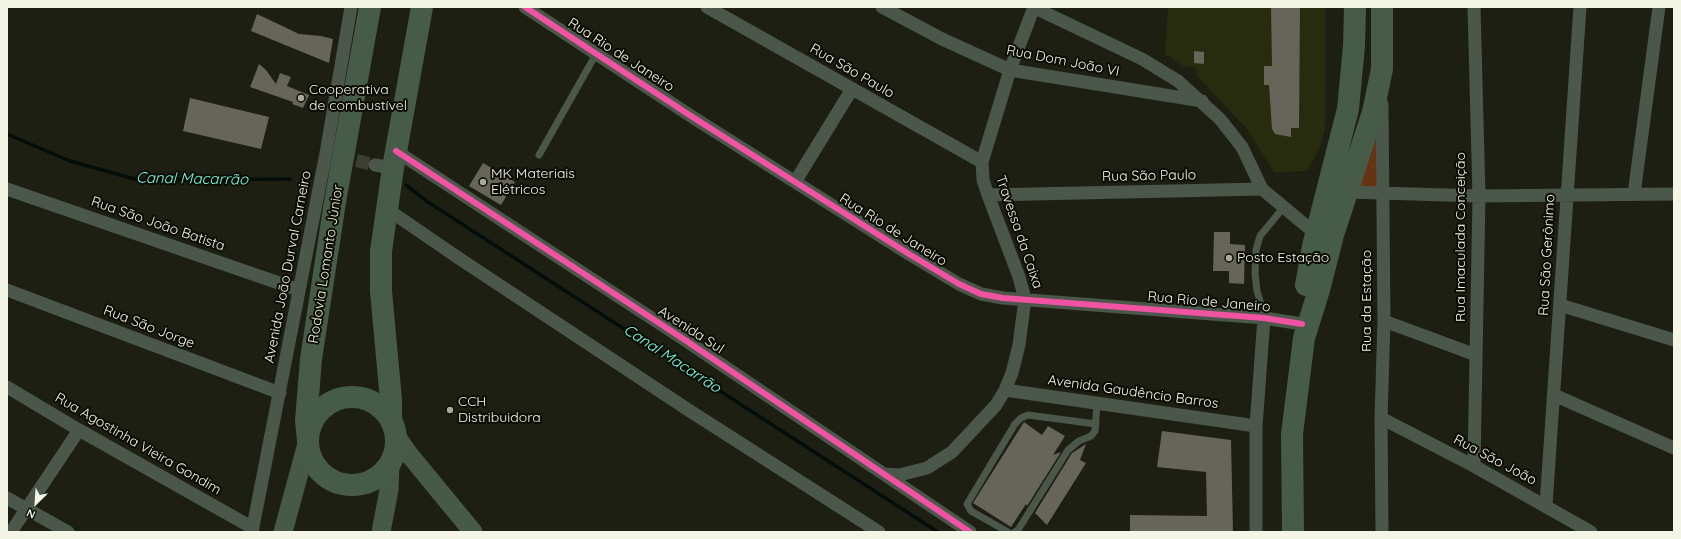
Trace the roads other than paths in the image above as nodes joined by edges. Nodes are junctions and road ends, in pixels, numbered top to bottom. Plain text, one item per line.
1 (351, 7) edge
2 (370, 7) edge
3 (422, 7) edge
4 (525, 7) edge
5 (707, 7) edge
6 (882, 7) edge
7 (1034, 7) edge
8 (1355, 7) edge
9 (1382, 7) edge
10 (1474, 7) edge
11 (1580, 7) edge
12 (1660, 7) edge
13 (596, 54) junction
14 (1382, 69) junction
15 (1010, 70) junction
16 (852, 90) junction
17 (1202, 101) junction
18 (539, 155) dead end
19 (388, 161) junction
20 (982, 162) junction
21 (795, 182) junction
22 (7, 189) edge
23 (1262, 190) junction
24 (1347, 192) junction
25 (1382, 194) junction
26 (1634, 194) junction
27 (1674, 194) edge
28 (988, 195) junction
29 (1479, 196) junction
30 (1566, 196) junction
31 (387, 208) junction
32 (1283, 208) junction
33 (1316, 234) junction
34 (7, 290) edge
35 (299, 290) junction
36 (1025, 299) junction
37 (1560, 306) junction
38 (1270, 319) junction
39 (1384, 321) junction
40 (1303, 331) junction
41 (1674, 340) edge
42 (1476, 355) junction
43 (7, 387) edge
44 (1005, 390) junction
45 (280, 393) junction
46 (1554, 395) junction
47 (1097, 404) junction
48 (1382, 418) junction
49 (1096, 424) junction
50 (1256, 426) junction
51 (393, 427) junction
52 (79, 430) junction
53 (308, 440) junction
54 (1674, 448) edge
55 (390, 463) junction
56 (1474, 466) junction
57 (884, 474) junction
58 (7, 498) edge
59 (1546, 505) junction
60 (27, 510) junction
61 (284, 526) edge
62 (252, 530) edge
63 (11, 532) edge
64 (68, 532) edge
65 (381, 532) edge
66 (473, 532) edge
67 (879, 532) edge
68 (970, 532) edge
69 (1008, 532) edge
70 (1015, 532) edge
71 (1256, 532) edge
72 (1293, 532) edge
73 (1382, 532) edge
74 (1592, 532) edge

1 - 35 street, Avenida João Durval Carneiro
2 - 53 highway, Rodovia Lomanto Júnior
3 - 19 highway
4 - 13 street, Rua Rio de Janeiro
5 - 16 street, Rua São Paulo
6 - 15 street, Rua Dom João VI
7 - 15 street, Travessa da Caixa
7 - 17 street
8 - 33 highway
9 - 14 highway
10 - 29 street, Rua Imaculada Conceição
11 - 30 street, Rua São Gerônimo
12 - 26 street
13 - 18 lane
13 - 21 street, Rua Rio de Janeiro
14 - 24 highway
14 - 25 street, Rua da Estação
15 - 17 street, Rua Dom João VI
15 - 20 street, Travessa da Caixa
16 - 20 street, Rua São Paulo
16 - 21 street
17 - 23 street
19 - 31 highway
19 - 57 street, Avenida Sul
20 - 28 street, Travessa da Caixa
21 - 36 street, Rua Rio de Janeiro
22 - 35 street, Rua São João Batista
23 - 28 street, Rua São Paulo
23 - 32 street
24 - 25 street
24 - 40 highway
25 - 29 street
25 - 39 street, Rua da Estação
26 - 27 street
26 - 30 street
28 - 36 street, Travessa da Caixa
29 - 30 street
29 - 42 street, Rua Imaculada Conceição
30 - 37 street, Rua São Gerônimo
31 - 51 highway
31 - 67 street
32 - 33 street
32 - 38 lane
33 - 40 highway
34 - 45 street, Rua São Jorge
35 - 45 street, Avenida João Durval Carneiro
36 - 38 street, Rua Rio de Janeiro
36 - 44 street, Travessa da Caixa
37 - 41 street
37 - 46 street, Rua São Gerônimo
38 - 40 street, Rua Rio de Janeiro
38 - 50 street
39 - 42 street
39 - 48 street, Rua da Estação
40 - 72 highway
42 - 56 street, Rua Imaculada Conceição
43 - 52 street, Rua Agostinha Vieira Gondim
44 - 47 street, Avenida Gaudêncio Barros
44 - 57 street, Travessa da Caixa
45 - 62 street, Avenida João Durval Carneiro
46 - 54 street
46 - 59 street, Rua São Gerônimo
47 - 49 lane
47 - 50 street, Avenida Gaudêncio Barros
48 - 56 street, Rua São João
48 - 73 street, Rua da Estação
49 - 69 lane
49 - 70 lane
50 - 71 street
51 - 53 highway
51 - 55 highway
51 - 66 main road
52 - 60 street
52 - 62 street, Rua Agostinha Vieira Gondim
53 - 55 highway
53 - 61 main road, Rodovia Lomanto Júnior
55 - 65 main road
56 - 59 street, Rua São João
57 - 68 street, Avenida Sul
58 - 60 street
59 - 74 street, Rua São João
60 - 63 street
60 - 64 street

